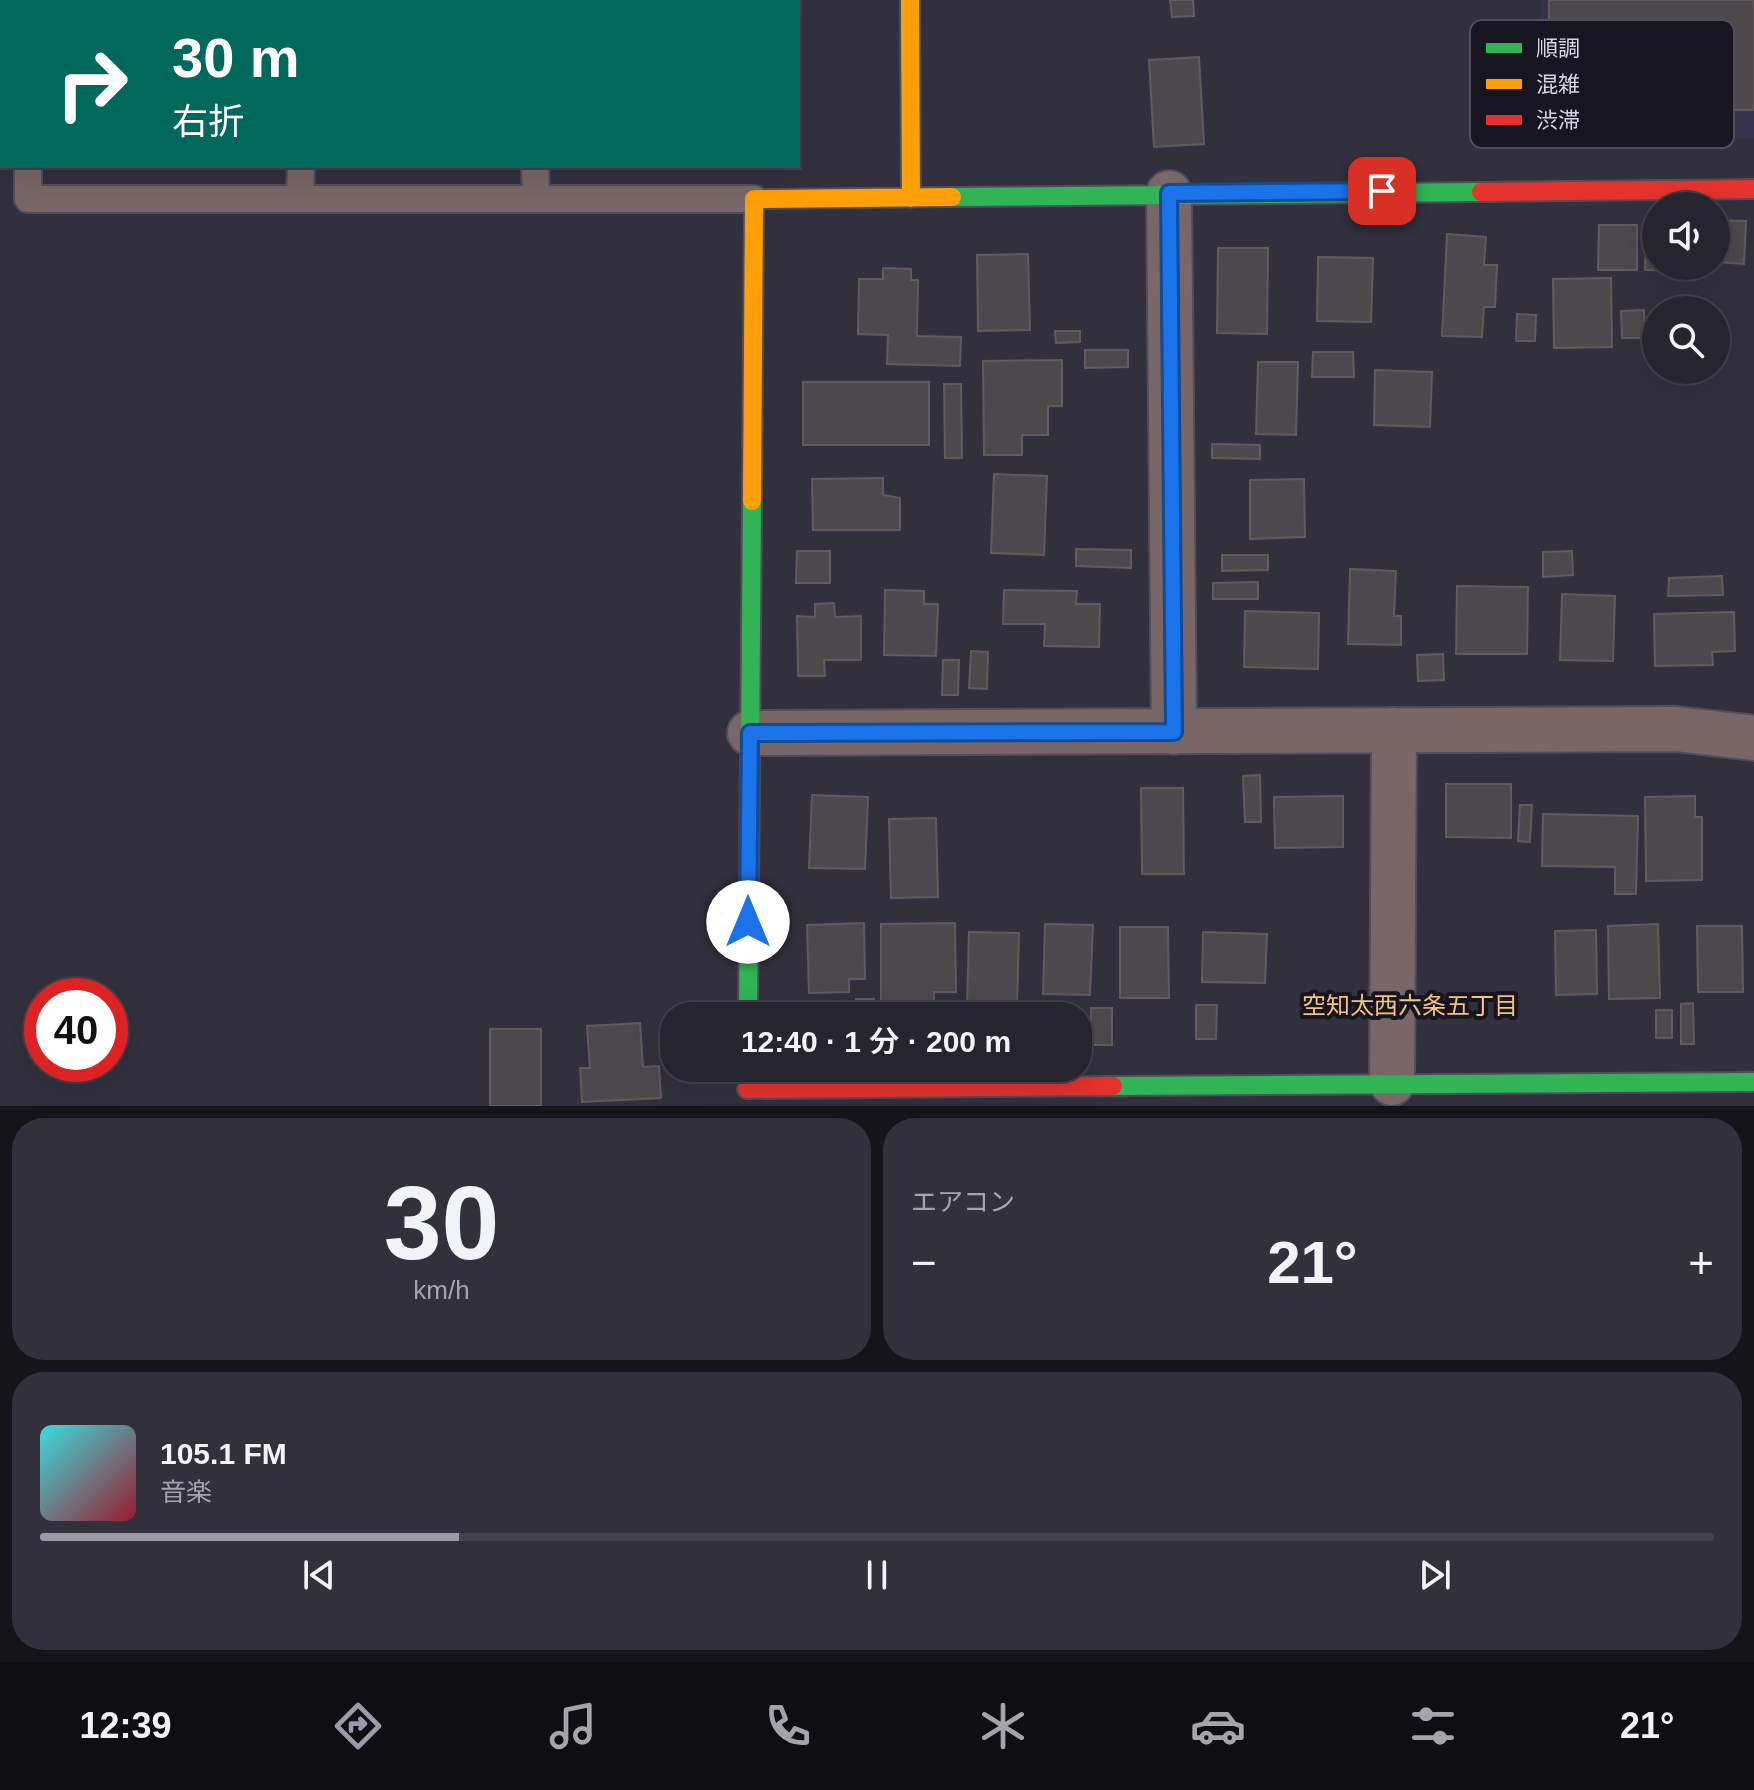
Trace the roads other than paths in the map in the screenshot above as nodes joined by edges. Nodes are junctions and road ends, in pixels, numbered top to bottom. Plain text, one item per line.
1 (910, 0) edge
2 (28, 168) edge
3 (301, 168) edge
4 (535, 168) edge
5 (1754, 189) edge
6 (1169, 193) junction
7 (911, 198) junction
8 (300, 199) junction
9 (536, 199) junction
10 (754, 199) junction
11 (1394, 730) junction
12 (1174, 732) junction
13 (750, 733) junction
14 (1754, 738) edge
15 (748, 1002) edge
16 (1754, 1082) edge
17 (1392, 1083) junction
18 (747, 1088) edge

1 - 7 street
2 - 8 lane
3 - 8 lane
4 - 9 lane
5 - 6 street
6 - 7 street
6 - 12 street
7 - 10 street
8 - 9 lane
9 - 10 lane
10 - 13 street
11 - 12 street
11 - 14 street
11 - 17 street
12 - 13 street
13 - 15 street
16 - 17 street
17 - 18 street

